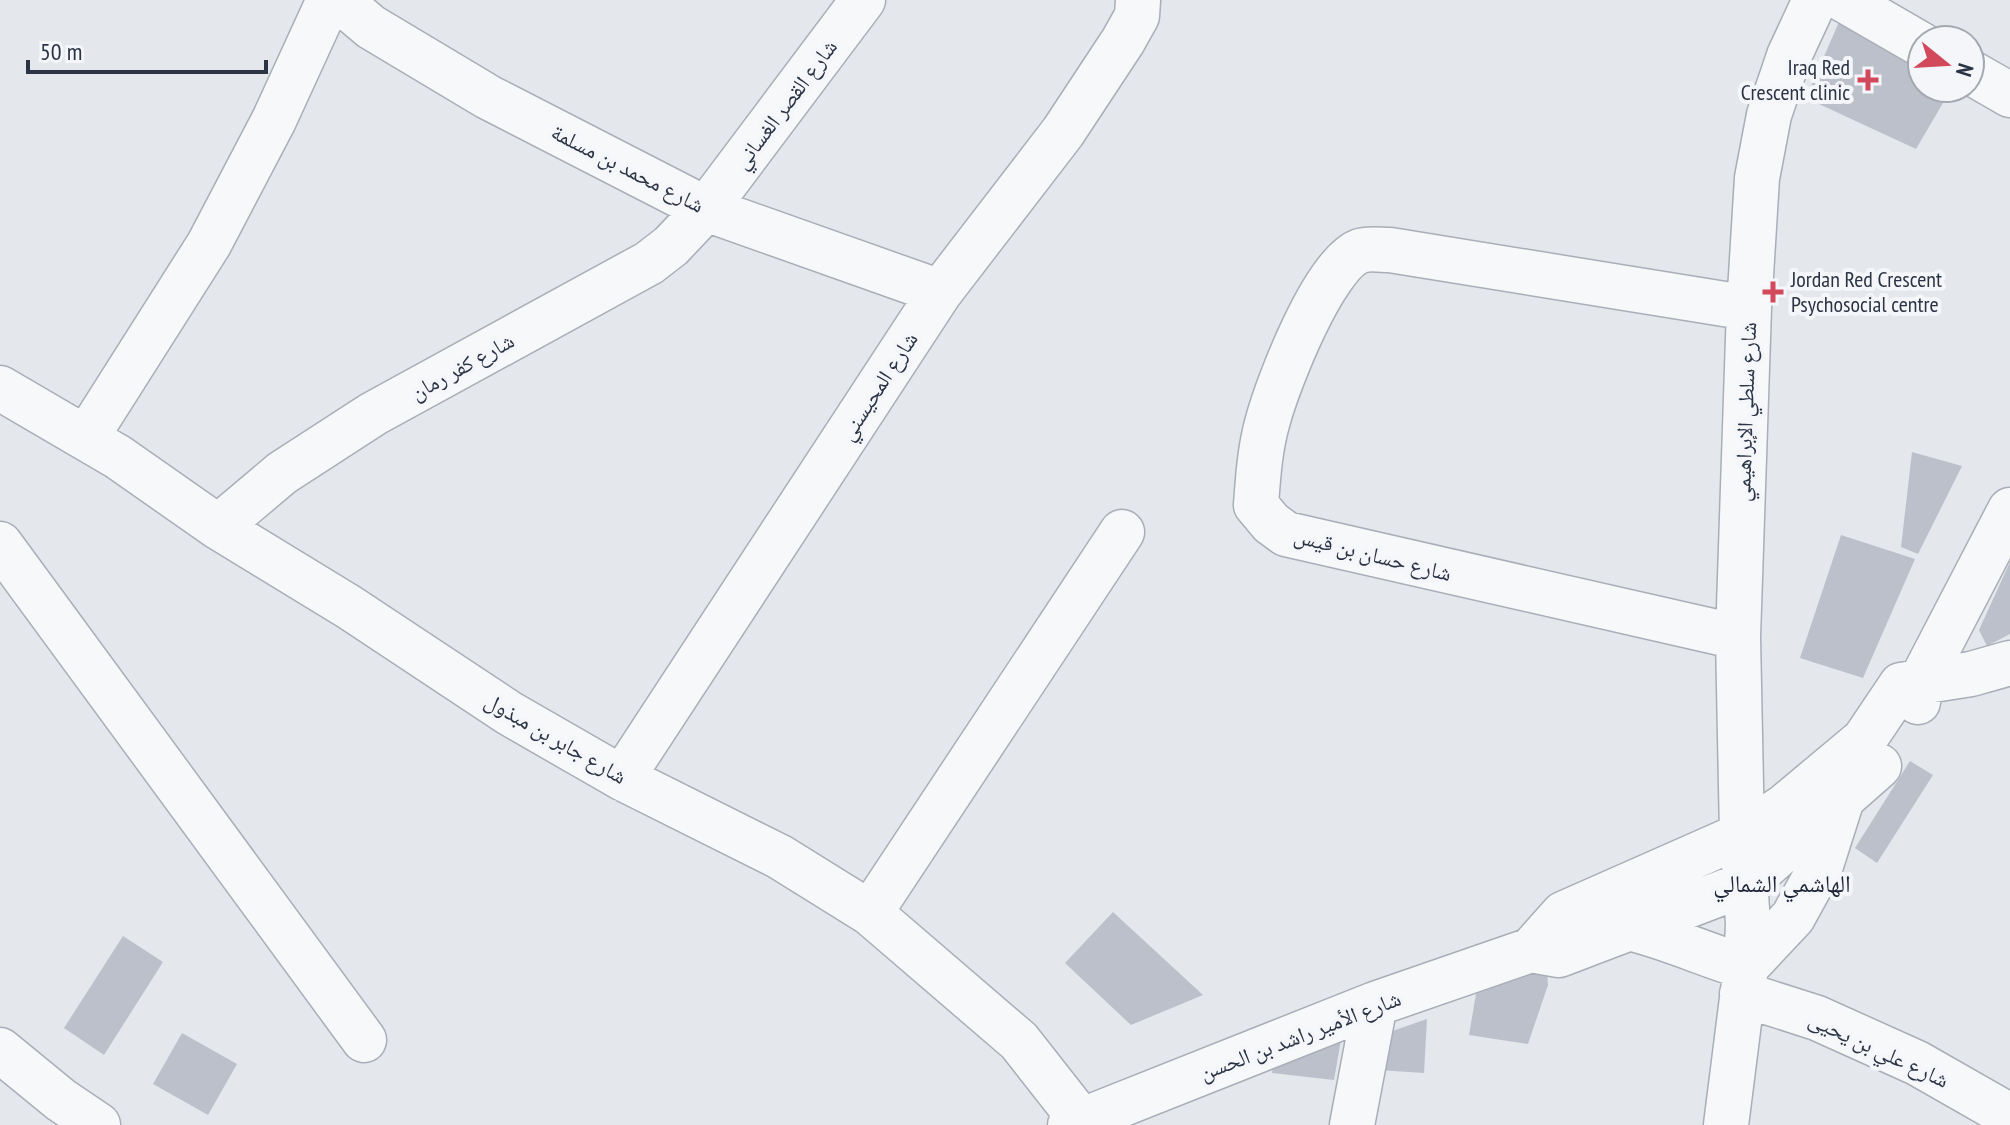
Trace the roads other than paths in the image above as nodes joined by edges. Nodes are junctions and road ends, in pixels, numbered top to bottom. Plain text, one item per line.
1 (329, 0) edge
2 (339, 0) edge
3 (863, 0) edge
4 (1138, 0) edge
5 (1815, 0) edge
6 (1844, 0) edge
7 (1906, 36) edge
8 (1986, 81) edge
9 (2010, 95) edge
10 (706, 209) junction
11 (940, 292) junction
12 (1749, 308) junction
13 (0, 388) edge
14 (86, 438) junction
15 (2010, 510) edge
16 (218, 527) junction
17 (1122, 532) dead end
18 (0, 544) edge
19 (1738, 637) junction
20 (2010, 663) edge
21 (1921, 681) junction
22 (622, 778) junction
23 (1842, 799) junction
24 (1742, 835) junction
25 (1745, 884) junction
26 (870, 913) junction
27 (1633, 929) junction
28 (1531, 950) junction
29 (1744, 980) junction
30 (1375, 1004) junction
31 (364, 1040) dead end
32 (0, 1050) edge
33 (2010, 1116) edge
34 (1079, 1123) edge
35 (98, 1125) edge
36 (1352, 1125) edge
37 (1726, 1125) edge

1 - 14 street
2 - 10 street, شارع محمد بن مسلمة
3 - 10 street, شارع القصر الغساني
4 - 11 street, شارع المحيسني
5 - 12 street, شارع سلطي الإبراهيمي
6 - 7 street
8 - 9 street
10 - 11 street, شارع محمد بن مسلمة
10 - 16 street, شارع كفر رمان
11 - 22 street, شارع المحيسني
12 - 19 street, شارع سلطي الإبراهيمي
12 - 19 street, شارع حسان بن قيس
13 - 14 street, شارع جابر بن مبذول
14 - 16 street, شارع جابر بن مبذول
15 - 21 street, شارع الأمير راشد بن الحسن
16 - 22 street, شارع جابر بن مبذول
17 - 26 street
18 - 31 street
19 - 24 street, شارع سلطي الإبراهيمي
20 - 21 street
21 - 23 street, شارع الأمير راشد بن الحسن
21 - 24 street, شارع الأمير راشد بن الحسن
22 - 26 street, شارع جابر بن مبذول
23 - 25 street, شارع الأمير راشد بن الحسن
23 - 29 street
24 - 25 street, شارع سلطي الإبراهيمي
24 - 28 street, شارع الأمير راشد بن الحسن
25 - 27 street, شارع الأمير راشد بن الحسن
25 - 29 street, شارع سلطي الإبراهيمي
26 - 34 street, شارع جابر بن مبذول
27 - 28 street, شارع الأمير راشد بن الحسن
27 - 29 street, شارع علي بن يحيى
28 - 30 street, شارع الأمير راشد بن الحسن
29 - 33 street, شارع علي بن يحيى
29 - 37 street, شارع سلطي الإبراهيمي
30 - 34 street, شارع الأمير راشد بن الحسن
30 - 36 street
32 - 35 street

